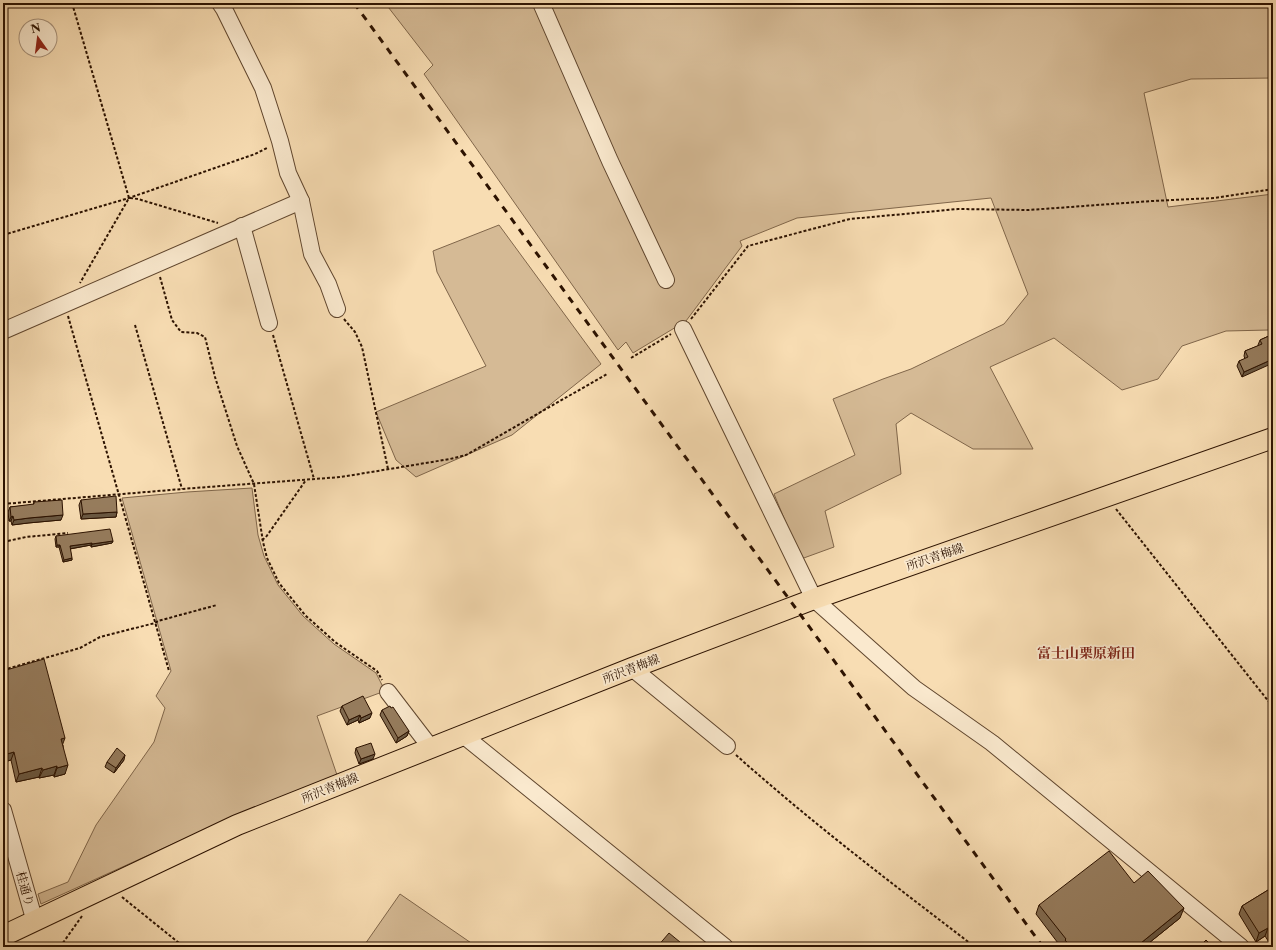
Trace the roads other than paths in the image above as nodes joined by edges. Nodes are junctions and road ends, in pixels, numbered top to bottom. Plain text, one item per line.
1 (220, 3) edge
2 (541, 3) edge
3 (301, 201) junction
4 (236, 229) junction
5 (666, 280) dead end
6 (337, 309) road end
7 (269, 323) road end
8 (683, 329) road end
9 (3, 331) edge
10 (1273, 438) edge
11 (814, 599) junction
12 (632, 668) junction
13 (388, 692) road end
14 (463, 735) junction
15 (727, 746) road end
16 (431, 748) junction
17 (3, 810) edge
18 (34, 922) junction
19 (3, 936) edge
20 (725, 947) edge
21 (1241, 947) edge

1 - 3 street
2 - 5 street
3 - 4 street
3 - 6 street
4 - 7 street
4 - 9 street
8 - 11 street
10 - 11 main road, 所沢青梅線
11 - 12 main road, 所沢青梅線
11 - 21 street
12 - 14 main road, 所沢青梅線
12 - 15 street
13 - 16 street
14 - 16 main road, 所沢青梅線
14 - 20 street
16 - 18 main road, 所沢青梅線
17 - 18 street, 桂通り
18 - 19 main road, 所沢青梅線

